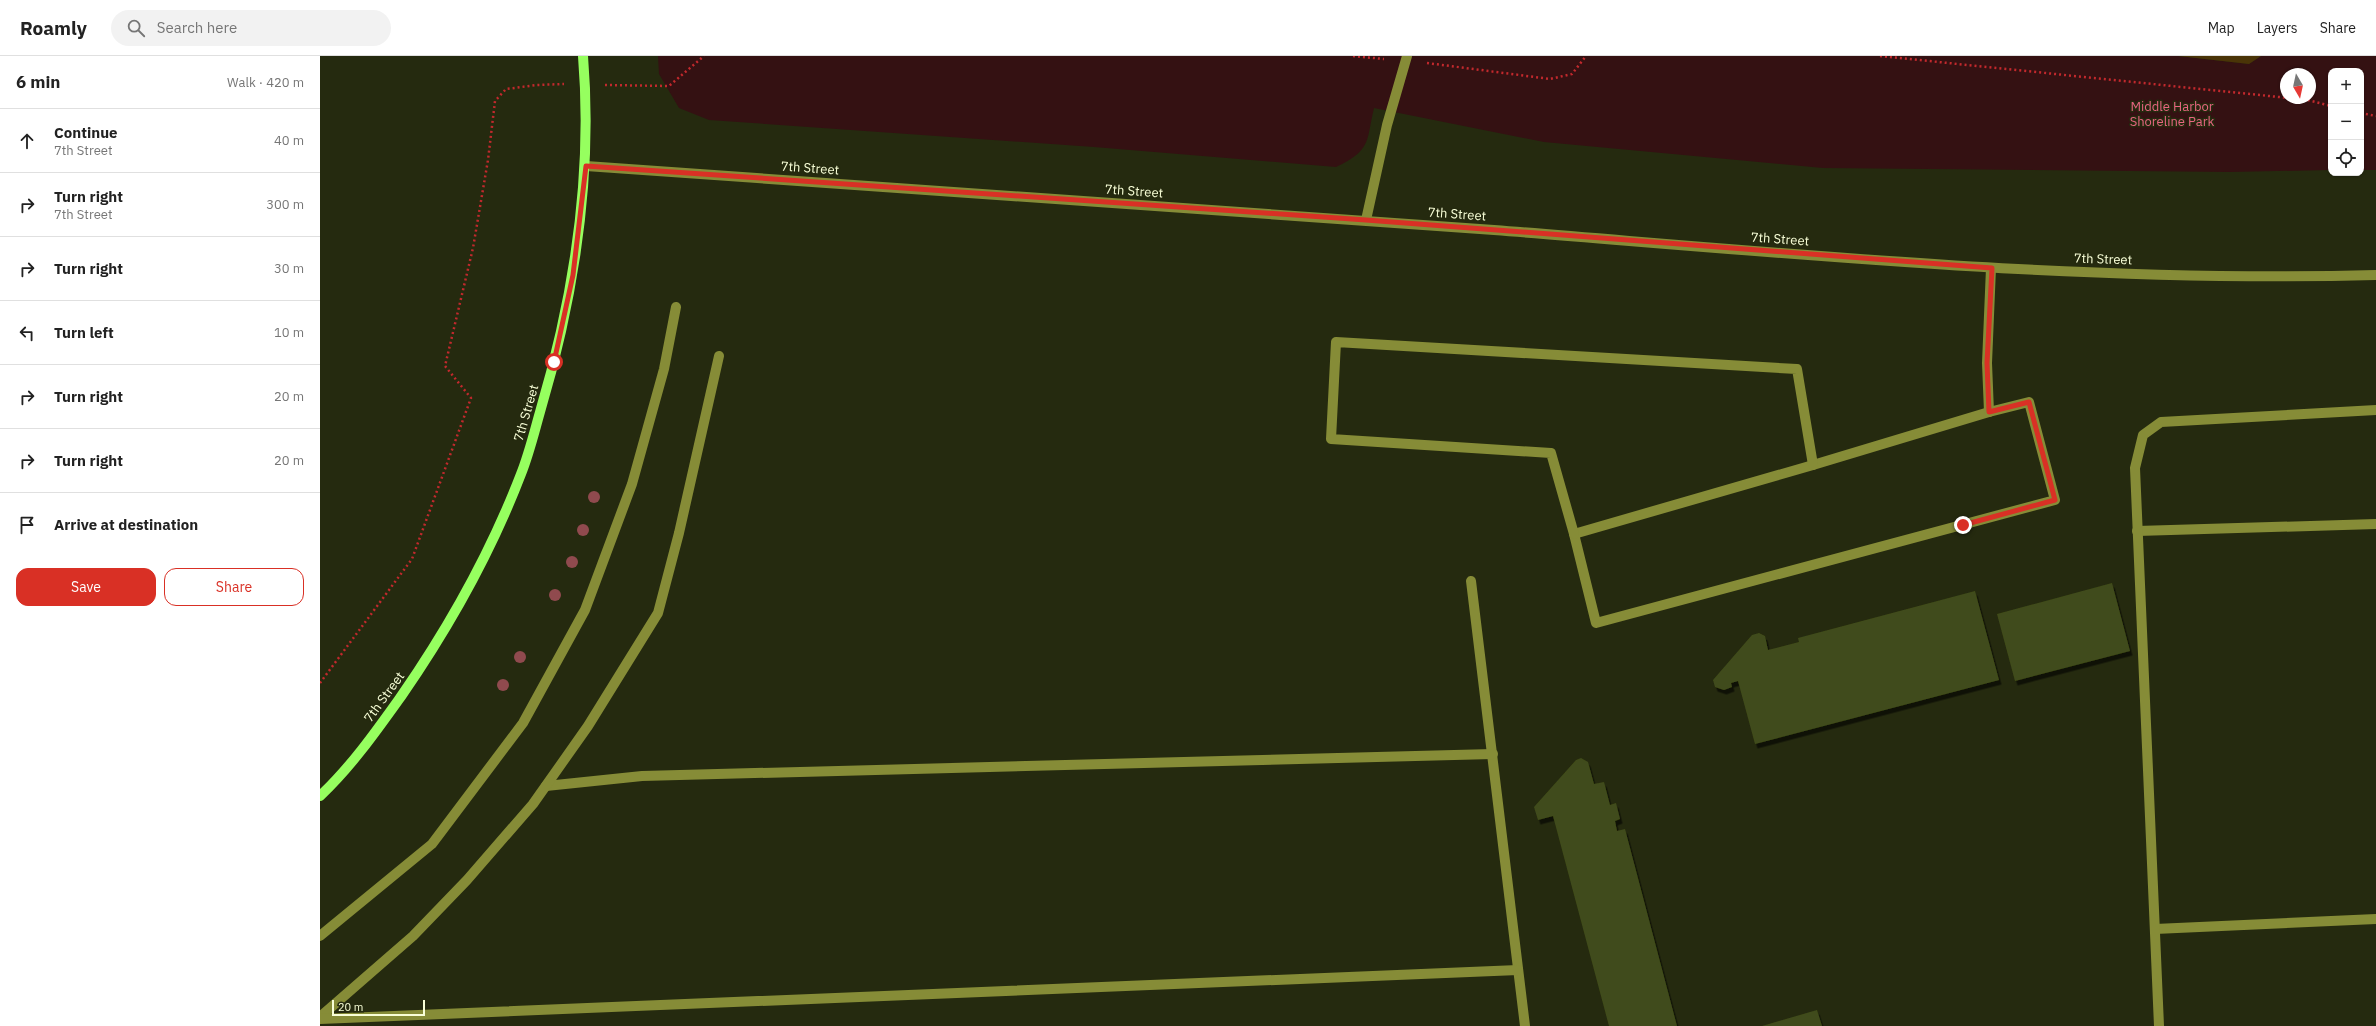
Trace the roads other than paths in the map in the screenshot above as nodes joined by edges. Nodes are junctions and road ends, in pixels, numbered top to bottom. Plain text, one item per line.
1 (583, 56) edge
2 (1407, 58) edge
3 (586, 166) junction
4 (1366, 220) junction
5 (1992, 268) junction
6 (2376, 275) edge
7 (676, 307) dead end
8 (719, 356) dead end
9 (2376, 410) edge
10 (1989, 412) junction
11 (1814, 465) junction
12 (2376, 524) edge
13 (2138, 531) junction
14 (1574, 534) junction
15 (1471, 581) dead end
16 (1493, 754) junction
17 (546, 786) junction
18 (320, 796) edge
19 (2376, 920) edge
20 (2155, 929) junction
21 (320, 936) edge
22 (1518, 970) junction
23 (320, 1018) edge
24 (1525, 1026) edge
25 (2159, 1026) edge

1 - 3 main road
2 - 4 street
3 - 4 street, 7th Street
3 - 18 main road, 7th Street
4 - 5 street, 7th Street
5 - 6 street, 7th Street
5 - 10 street
7 - 21 street
8 - 17 street
9 - 13 street
10 - 11 street
10 - 14 street
11 - 14 street
11 - 14 street
12 - 13 street
13 - 20 street
15 - 16 street
16 - 17 street
16 - 22 street
17 - 23 street
19 - 20 street
20 - 25 street
22 - 23 street
22 - 24 street

